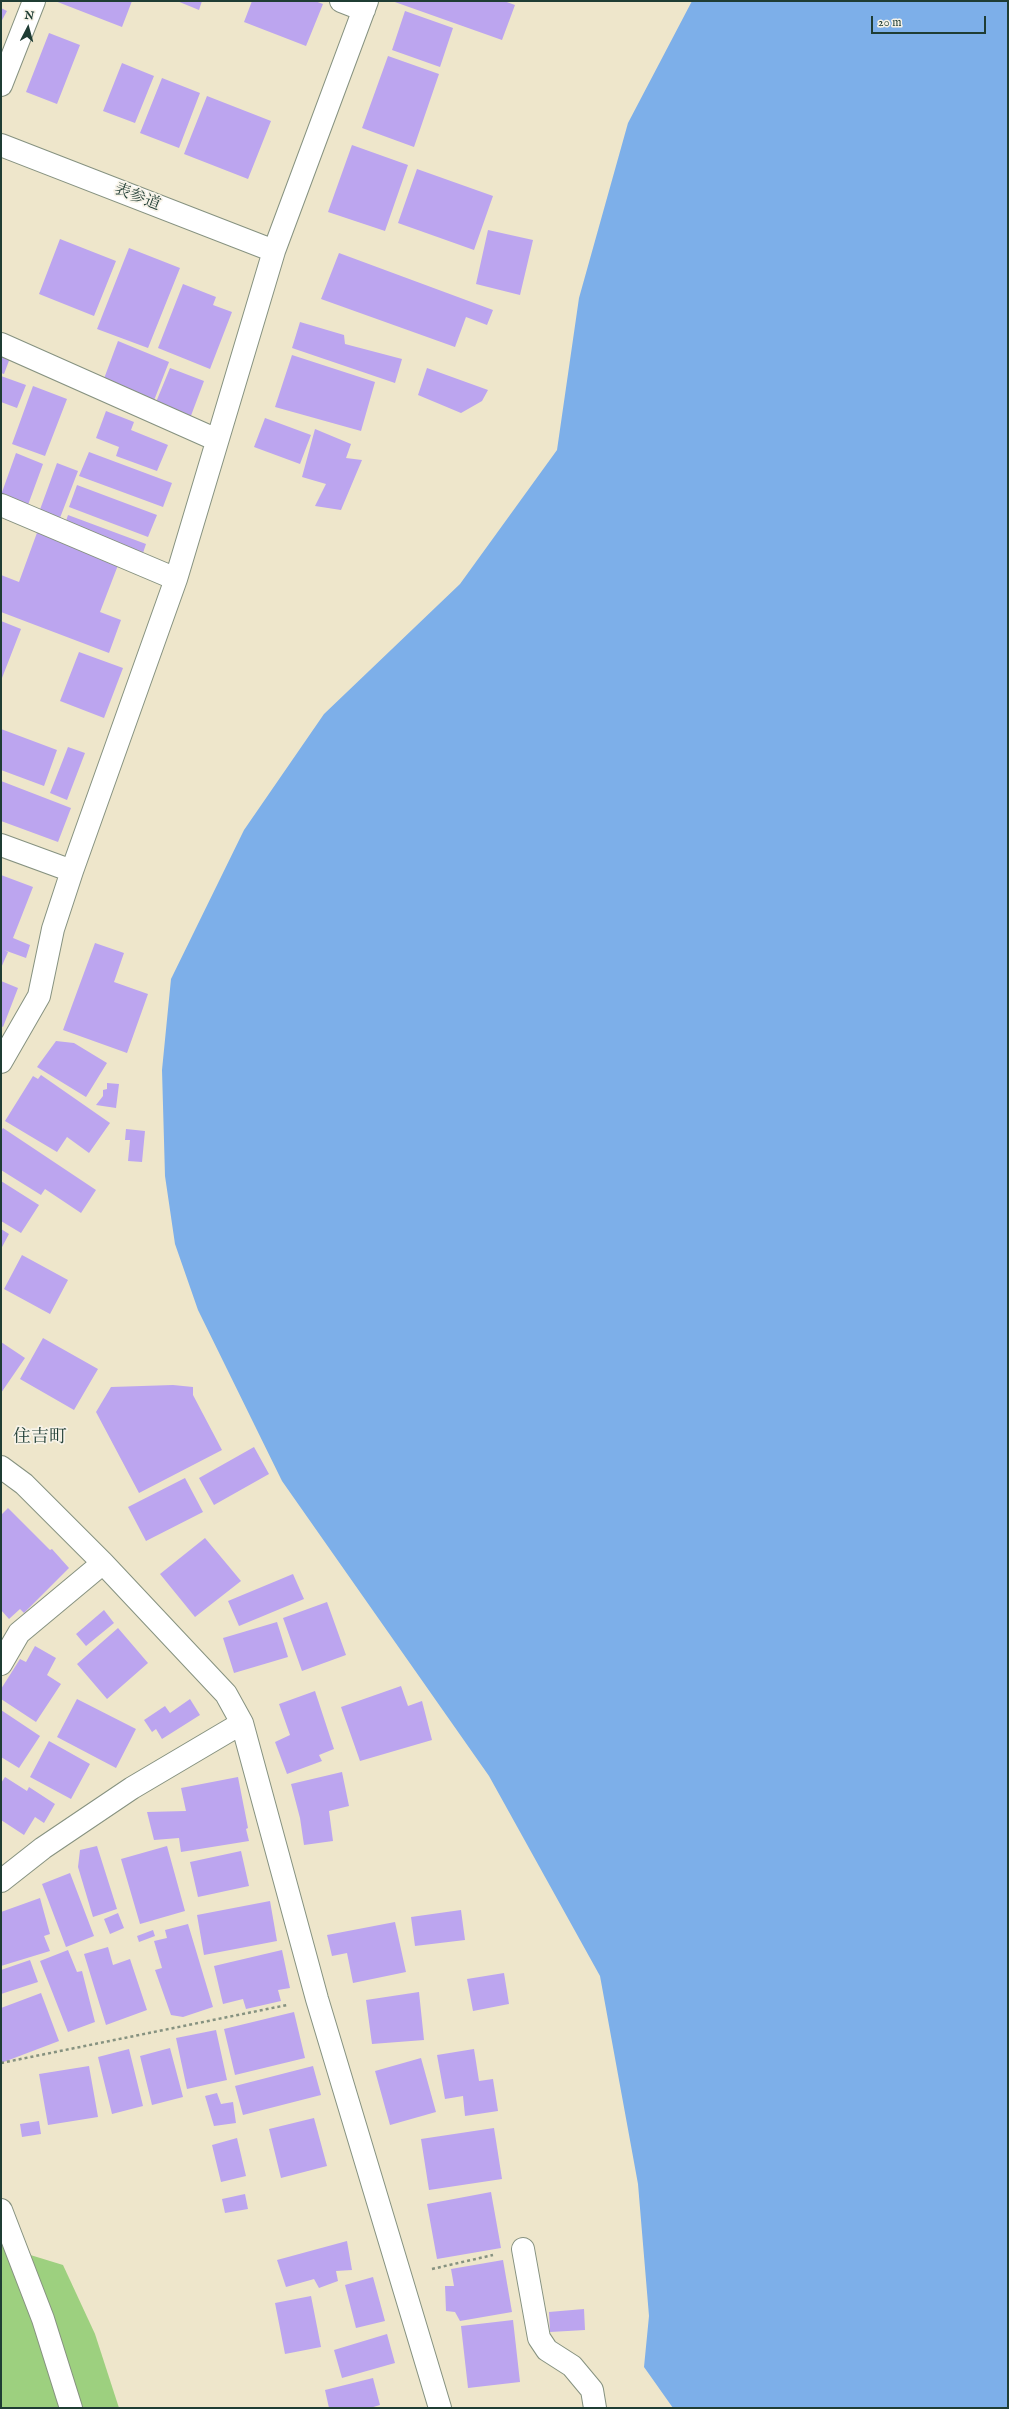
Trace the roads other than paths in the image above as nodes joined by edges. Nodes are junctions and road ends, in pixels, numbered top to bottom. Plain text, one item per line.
1 (34, 1) edge
2 (341, 1) edge
3 (366, 6) edge
4 (1, 84) edge
5 (1, 145) edge
6 (274, 251) junction
7 (1, 344) edge
8 (217, 440) junction
9 (1, 505) edge
10 (176, 579) junction
11 (1, 845) edge
12 (72, 871) junction
13 (1, 1062) edge
14 (1, 1467) edge
15 (103, 1563) junction
16 (1, 1664) edge
17 (242, 1723) junction
18 (1, 1881) edge
19 (1, 2210) edge
20 (523, 2249) road end
21 (71, 2408) edge
22 (440, 2408) edge
23 (595, 2408) edge

1 - 4 street
2 - 3 street
3 - 6 street
5 - 6 street, 表参道
6 - 8 street
7 - 8 street
8 - 10 street
9 - 10 street
10 - 12 street
11 - 12 street
12 - 13 street
14 - 15 street
15 - 16 street
15 - 17 street
17 - 18 street
17 - 22 street
19 - 21 street
20 - 23 street

